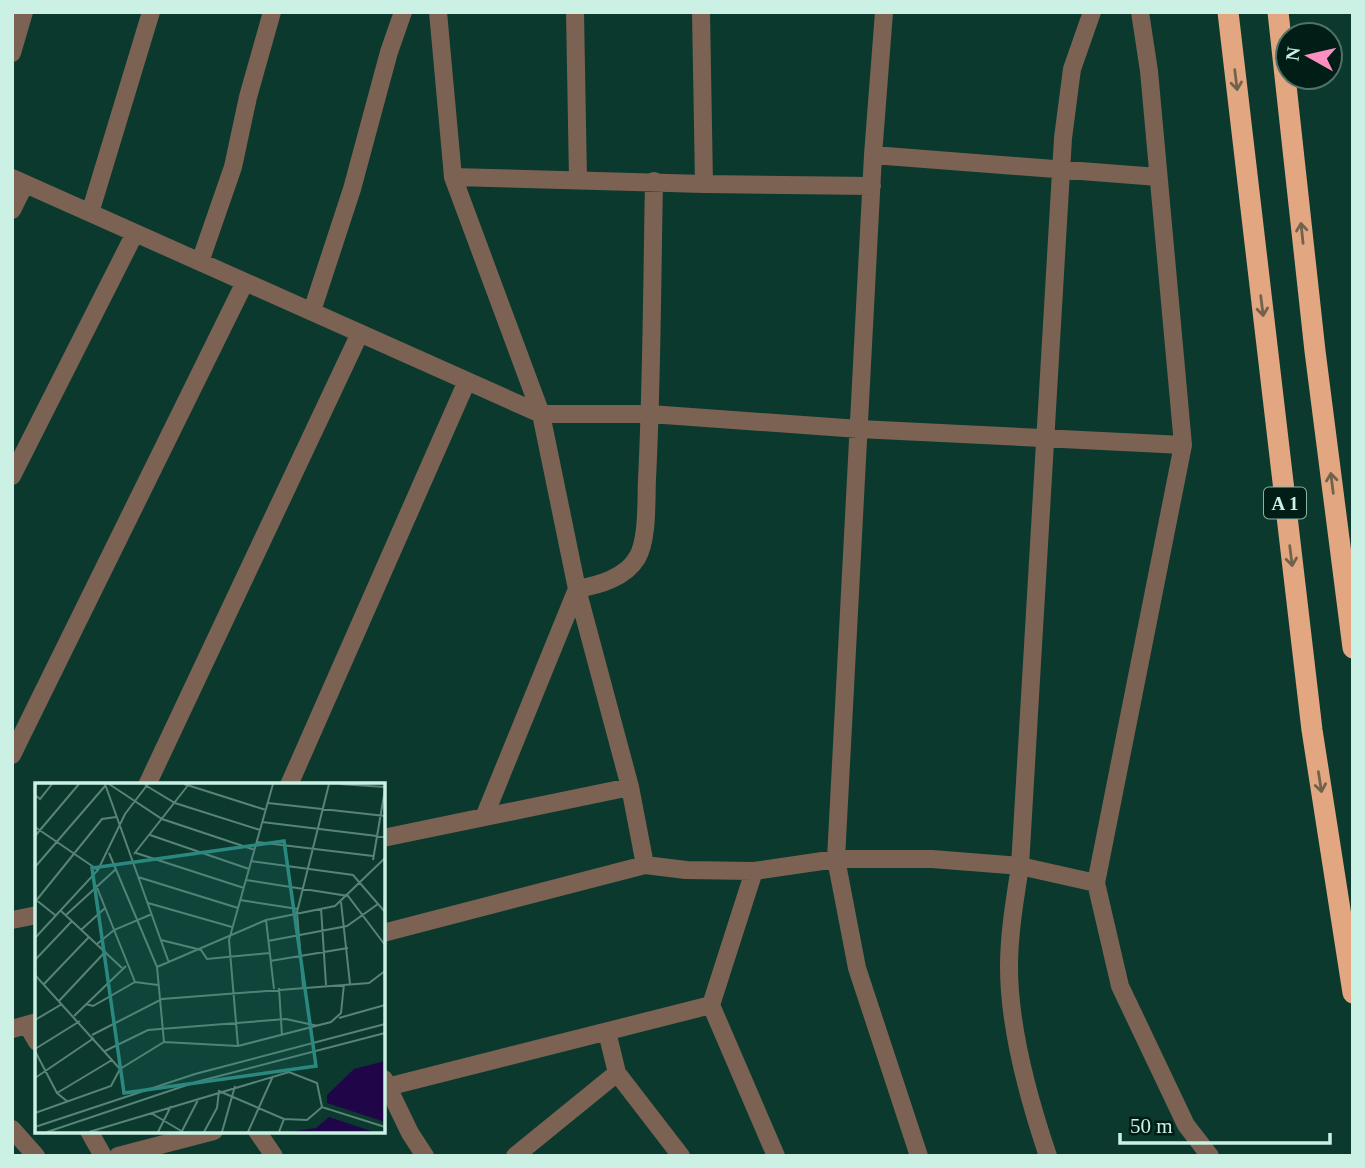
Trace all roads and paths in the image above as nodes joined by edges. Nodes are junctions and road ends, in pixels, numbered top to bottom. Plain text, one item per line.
1 (24, 12) edge
2 (151, 12) edge
3 (272, 12) edge
4 (403, 12) edge
5 (438, 12) edge
6 (575, 12) edge
7 (701, 12) edge
8 (877, 12) edge
9 (884, 12) edge
10 (1092, 12) edge
11 (1140, 12) edge
12 (1228, 12) edge
13 (1278, 12) edge
14 (12, 52) edge
15 (873, 155) junction
16 (1061, 170) junction
17 (453, 177) junction
18 (1158, 177) junction
19 (578, 180) junction
20 (19, 181) edge
21 (654, 181) junction
22 (704, 184) junction
23 (872, 186) junction
24 (12, 210) edge
25 (90, 213) junction
26 (135, 233) junction
27 (200, 262) junction
28 (246, 282) junction
29 (312, 311) junction
30 (360, 333) junction
31 (467, 381) junction
32 (541, 414) junction
33 (650, 414) junction
34 (859, 429) junction
35 (1046, 439) junction
36 (1183, 445) junction
37 (12, 476) edge
38 (577, 589) junction
39 (1353, 648) edge
40 (12, 755) edge
41 (149, 783) edge
42 (290, 783) edge
43 (630, 787) junction
44 (485, 816) junction
45 (385, 838) edge
46 (836, 859) junction
47 (645, 865) junction
48 (1020, 866) junction
49 (754, 871) junction
50 (1096, 883) junction
51 (35, 915) edge
52 (12, 920) edge
53 (385, 932) edge
54 (1353, 993) edge
55 (711, 1005) junction
56 (607, 1032) junction
57 (618, 1073) junction
58 (385, 1085) edge
59 (385, 1087) edge
60 (90, 1133) edge
61 (206, 1133) edge
62 (258, 1133) edge
63 (14, 1134) edge
64 (36, 1156) edge
65 (103, 1156) edge
66 (118, 1156) edge
67 (274, 1156) edge
68 (425, 1156) edge
69 (515, 1156) edge
70 (681, 1156) edge
71 (776, 1156) edge
72 (919, 1156) edge
73 (1048, 1156) edge
74 (1210, 1156) edge

1 - 14 street
2 - 25 street
3 - 27 street
4 - 29 street
5 - 17 street
6 - 19 street
7 - 22 street
8 - 9 street
9 - 15 street
10 - 16 street
11 - 18 street
12 -> 54 highway, A 1
39 -> 13 highway, A 1
15 - 16 street
15 - 23 street
16 - 18 street
16 - 35 street
17 - 19 street
17 - 32 street
18 - 36 street
19 - 21 street
20 - 24 street
20 - 25 street
21 - 22 street
21 - 33 street
22 - 23 street
23 - 34 street
25 - 26 street
26 - 27 street
26 - 37 street
27 - 28 street
28 - 29 street
28 - 40 street
29 - 30 street
30 - 31 street
30 - 41 street
31 - 32 street
31 - 42 street
32 - 33 street
32 - 38 street
33 - 34 street
33 - 38 street
34 - 35 street
34 - 46 street
35 - 36 street
35 - 48 street
36 - 50 street
38 - 43 street
38 - 44 street
43 - 44 street
43 - 47 street
44 - 45 street
46 - 48 street
46 - 49 street
46 - 72 street
47 - 49 street
47 - 53 street
48 - 50 street
48 - 73 street
49 - 55 street
50 - 74 street
51 - 52 street
55 - 56 street
55 - 71 street
56 - 57 street
56 - 58 street
57 - 69 street
57 - 70 street
59 - 68 street
60 - 65 street
61 - 66 street
62 - 67 street
63 - 64 street

